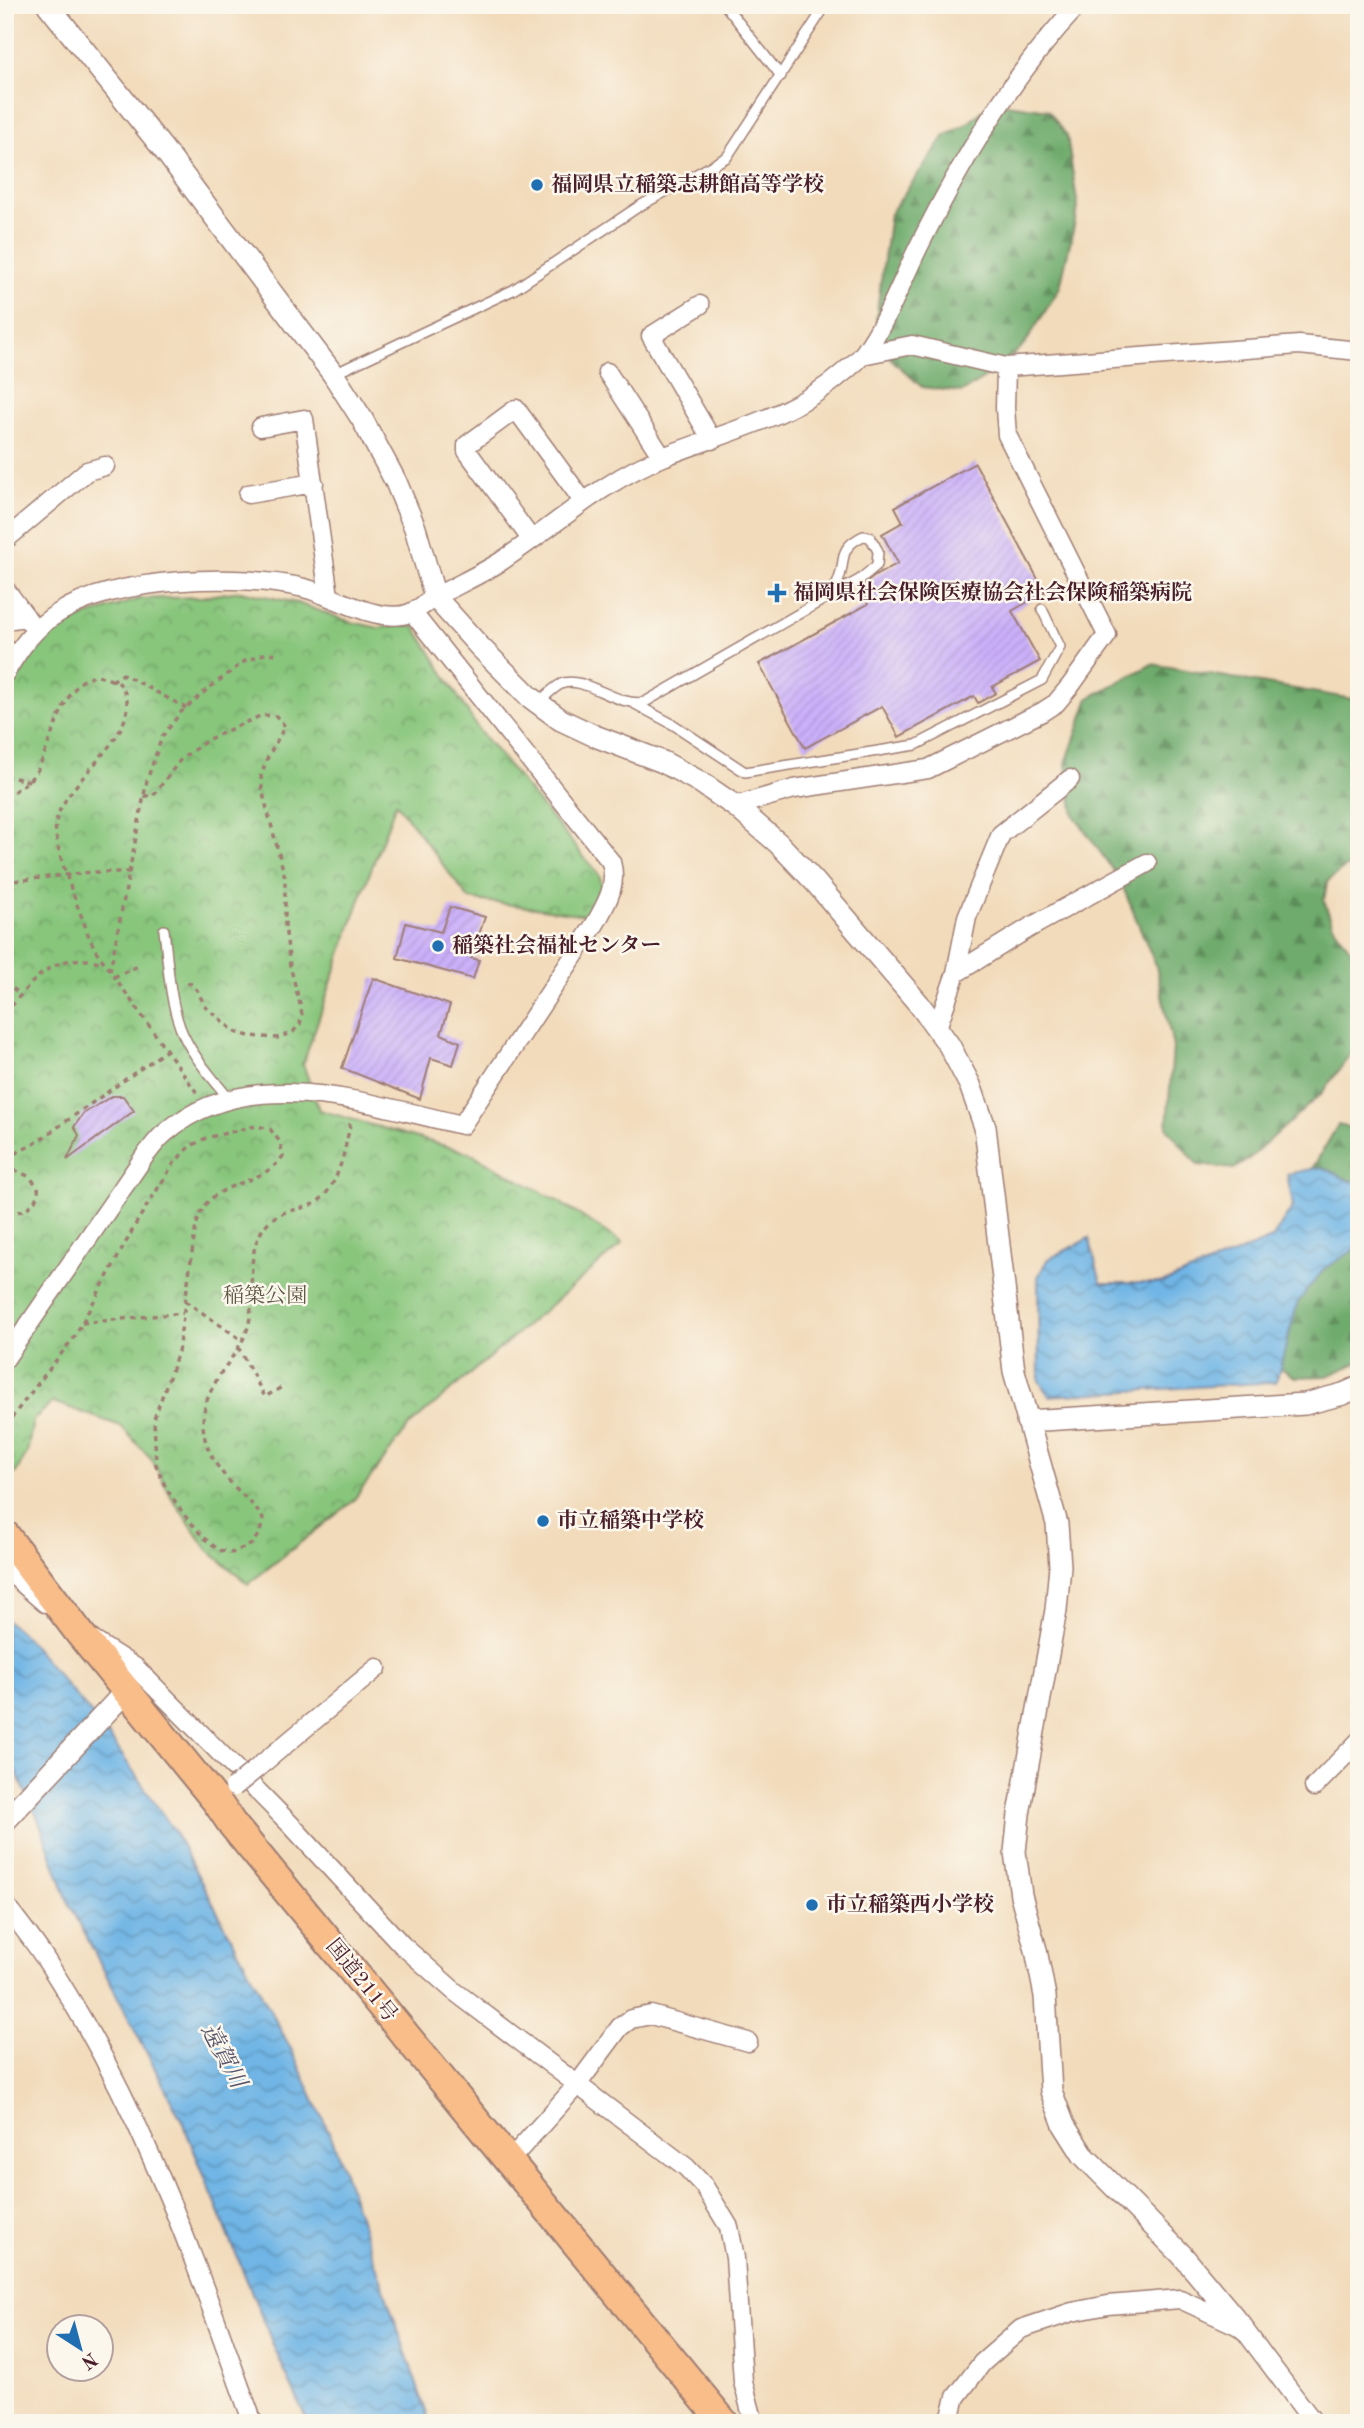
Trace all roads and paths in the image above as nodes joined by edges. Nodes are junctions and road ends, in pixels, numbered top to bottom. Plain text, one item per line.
1 (47, 5) edge
2 (725, 5) edge
3 (826, 5) edge
4 (1077, 5) edge
5 (781, 76) junction
6 (700, 305) dead end
7 (1359, 351) edge
8 (862, 355) junction
9 (1006, 367) junction
10 (607, 372) dead end
11 (332, 374) junction
12 (261, 427) dead end
13 (712, 440) junction
14 (662, 457) junction
15 (105, 466) dead end
16 (314, 483) junction
17 (248, 494) dead end
18 (583, 501) junction
19 (531, 539) junction
20 (5, 540) edge
21 (5, 589) edge
22 (329, 596) junction
23 (435, 597) junction
24 (821, 601) junction
25 (1042, 609) dead end
26 (412, 612) junction
27 (5, 621) edge
28 (31, 624) junction
29 (280, 654) dead end
30 (5, 673) edge
31 (112, 681) junction
32 (538, 703) junction
33 (635, 704) junction
34 (186, 708) junction
35 (5, 776) edge
36 (1069, 779) dead end
37 (29, 781) junction
38 (144, 796) junction
39 (5, 797) edge
40 (735, 806) junction
41 (1147, 863) dead end
42 (130, 872) junction
43 (68, 875) junction
44 (5, 883) edge
45 (5, 896) edge
46 (164, 930) dead end
47 (5, 955) edge
48 (105, 963) junction
49 (140, 965) dead end
50 (110, 971) junction
51 (956, 973) junction
52 (114, 977) junction
53 (5, 982) edge
54 (171, 987) junction
55 (21, 995) junction
56 (5, 1014) edge
57 (936, 1028) junction
58 (167, 1050) junction
59 (229, 1099) junction
60 (355, 1101) junction
61 (205, 1107) junction
62 (5, 1154) edge
63 (5, 1166) edge
64 (5, 1215) edge
65 (185, 1301) junction
66 (183, 1313) junction
67 (82, 1322) junction
68 (242, 1340) junction
69 (238, 1347) junction
70 (5, 1359) edge
71 (285, 1385) dead end
72 (1359, 1387) edge
73 (1027, 1421) junction
74 (5, 1426) edge
75 (5, 1535) edge
76 (5, 1568) edge
77 (81, 1635) junction
78 (377, 1668) dead end
79 (120, 1696) junction
80 (1359, 1741) edge
81 (1314, 1787) dead end
82 (226, 1794) junction
83 (5, 1821) edge
84 (5, 1904) edge
85 (748, 2042) dead end
86 (577, 2085) junction
87 (509, 2161) junction
88 (1243, 2328) junction
89 (120, 2423) edge
90 (142, 2423) edge
91 (253, 2423) edge
92 (724, 2423) edge
93 (754, 2423) edge
94 (945, 2423) edge
95 (1314, 2423) edge

1 - 11 street
2 - 5 lane
3 - 5 lane
4 - 8 street
5 - 11 lane
6 - 13 street
7 - 9 street
8 - 9 street
8 - 13 street
9 - 40 street
10 - 14 street
11 - 23 street
12 - 16 street
13 - 14 street
14 - 18 street
15 - 20 street
16 - 17 street
16 - 22 street
18 - 19 street
18 - 19 street
19 - 23 street
21 - 28 street
22 - 26 street
22 - 28 street
23 - 26 street
23 - 32 street
24 - 24 lane
24 - 33 lane
25 - 33 lane
26 - 60 street
27 - 28 street
28 - 30 street
29 - 34 path
31 - 34 path
31 - 37 path
31 - 43 path
32 - 33 lane
32 - 40 street
34 - 38 path
35 - 37 path
36 - 51 street
37 - 39 path
38 - 42 path
38 - 54 path
40 - 57 street
41 - 51 street
42 - 43 path
42 - 50 path
43 - 44 path
43 - 48 path
45 - 47 path
46 - 54 lane
48 - 50 path
48 - 55 path
49 - 52 path
50 - 52 path
51 - 57 street
52 - 58 path
53 - 55 path
54 - 59 lane
55 - 56 path
57 - 73 street
58 - 61 path
58 - 62 path
59 - 60 street
59 - 61 street
60 - 68 path
61 - 70 street
63 - 64 path
65 - 66 path
65 - 67 path
65 - 68 path
66 - 67 path
66 - 69 path
67 - 74 path
68 - 69 path
69 - 71 path
72 - 73 street
73 - 88 street
75 - 77 highway, 国道211号
76 - 77 street
77 - 79 highway, 国道211号
77 - 86 street
78 - 82 street, bridge
79 - 82 highway, 国道211号
79 - 83 street
80 - 81 street
82 - 87 highway, 国道211号
84 - 91 street
85 - 86 street
86 - 87 street
86 - 93 street
87 - 92 highway, 国道211号
88 - 94 street
88 - 95 street
89 - 90 path

